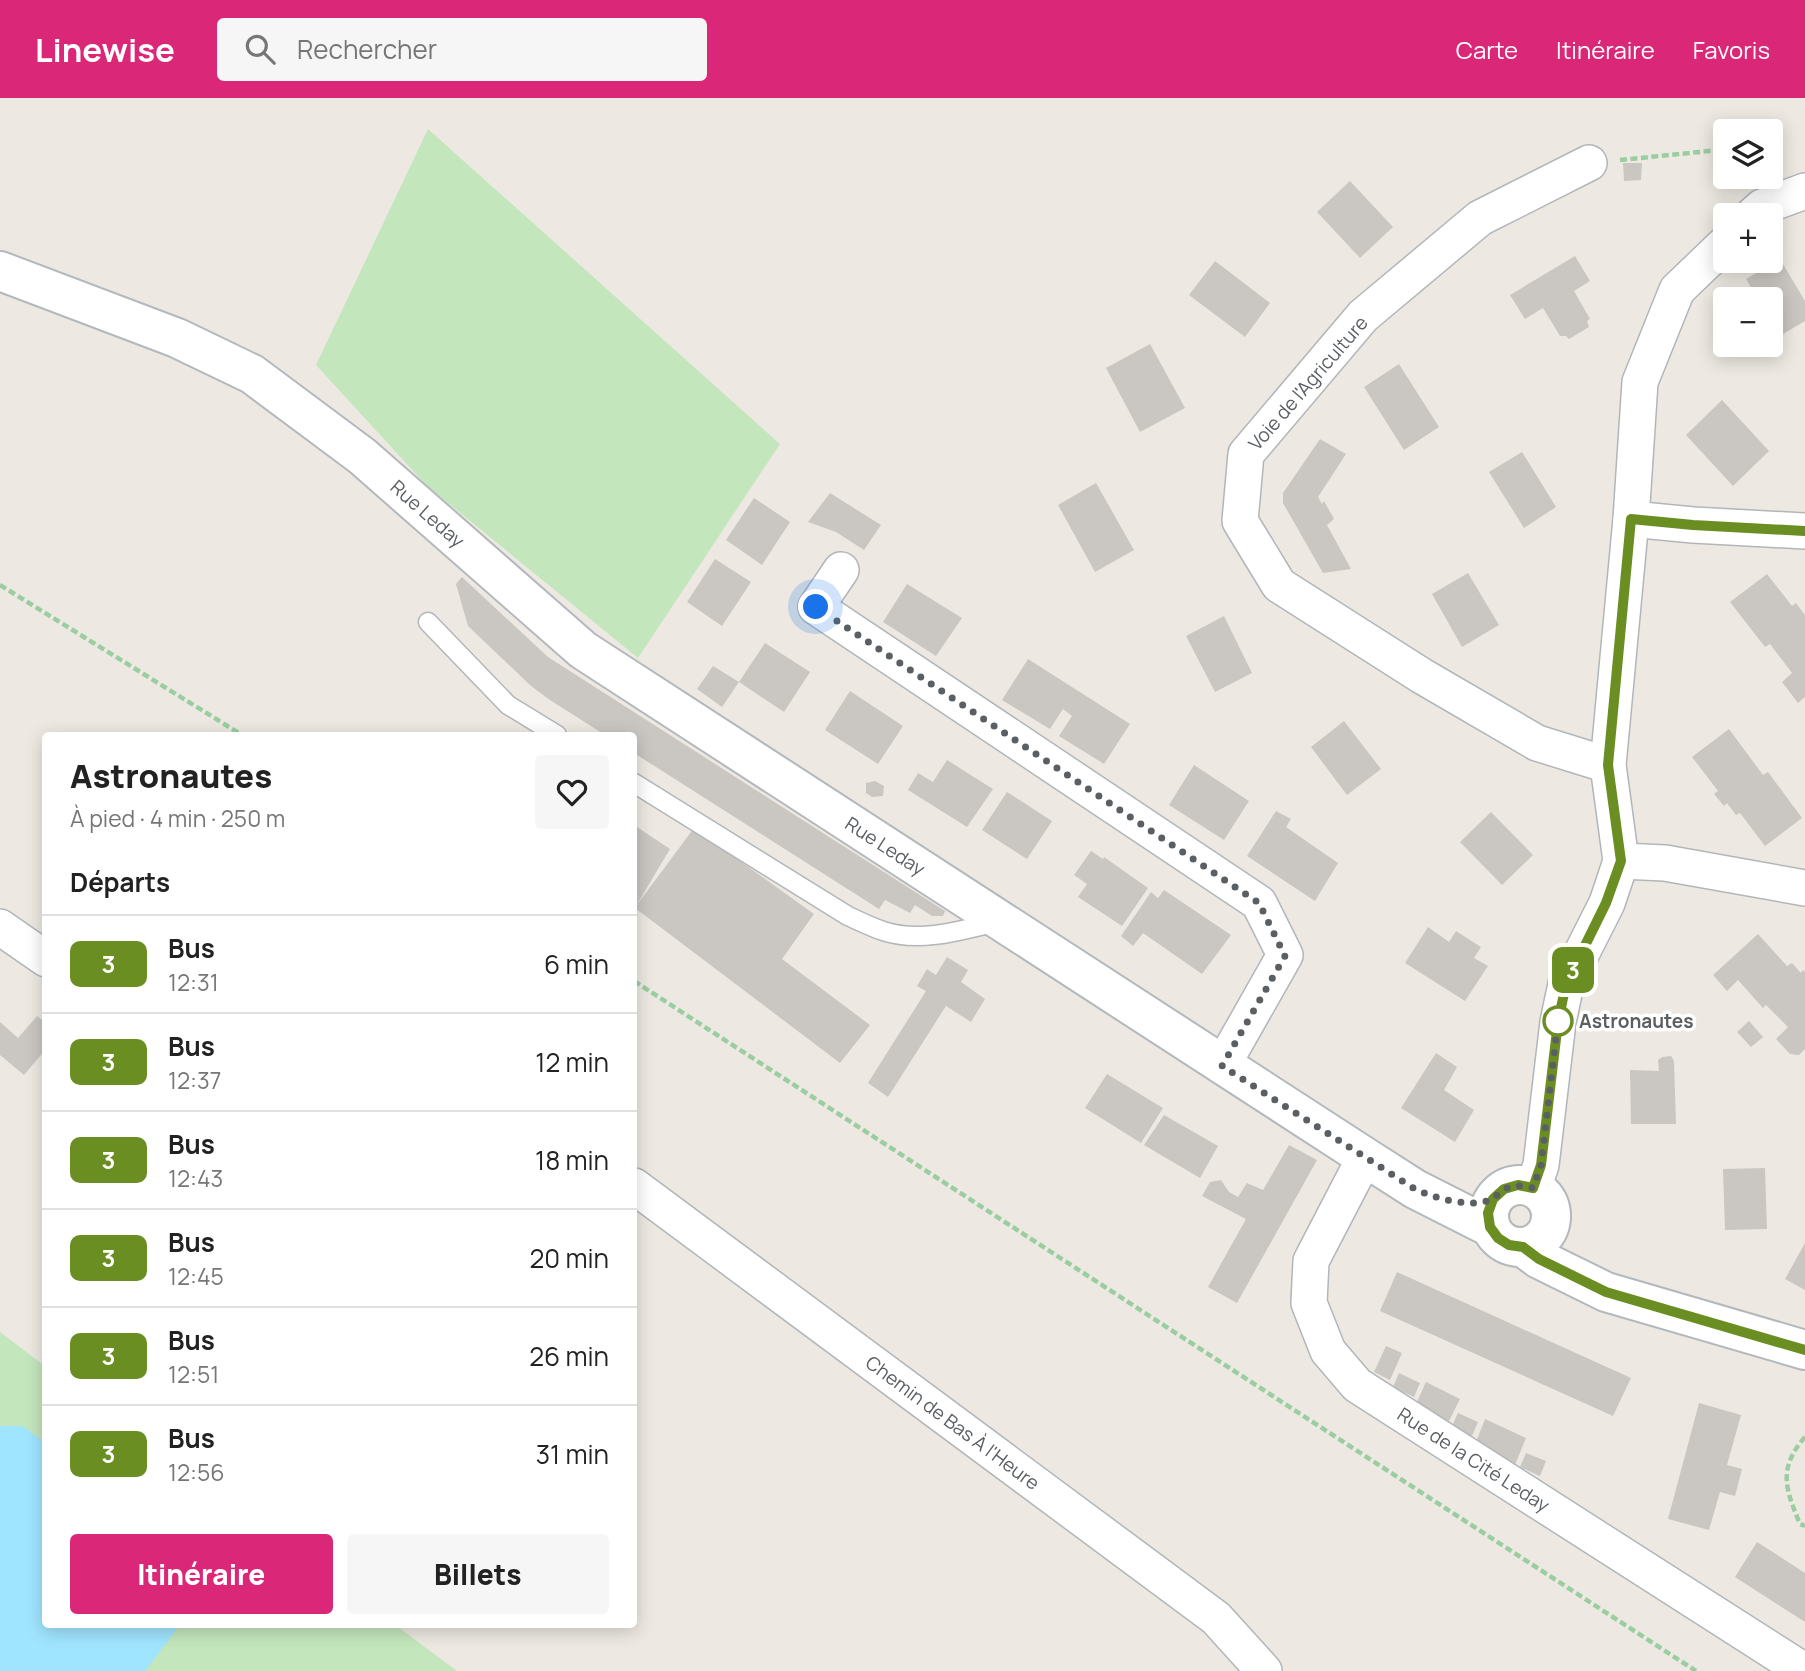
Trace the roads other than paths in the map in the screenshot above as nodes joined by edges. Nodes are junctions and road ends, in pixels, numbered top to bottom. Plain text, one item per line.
1 (1589, 163) road end
2 (1805, 191) edge
3 (1773, 203) edge
4 (1713, 256) edge
5 (0, 271) edge
6 (1631, 519) junction
7 (1805, 531) edge
8 (841, 570) dead end
9 (428, 622) dead end
10 (551, 732) edge
11 (1608, 765) junction
12 (637, 785) edge
13 (1621, 861) junction
14 (1805, 888) edge
15 (999, 921) junction
16 (0, 927) edge
17 (42, 956) edge
18 (1222, 1066) junction
19 (1365, 1157) junction
20 (637, 1188) edge
21 (1533, 1188) junction
22 (1492, 1213) junction
23 (1534, 1240) junction
24 (1805, 1350) edge
25 (1264, 1671) edge
26 (1804, 1671) edge

1 - 11 street, Voie de l'Agriculture
2 - 3 street
4 - 6 street
5 - 15 main road, Rue Leday
6 - 7 street
6 - 11 street
8 - 18 street
9 - 10 lane
11 - 13 street
12 - 15 lane
13 - 14 street
13 - 21 street
15 - 18 main road, Rue Leday
16 - 17 street
18 - 19 main road, Rue Leday
19 - 22 main road, Rue Leday
19 - 26 street, Rue de la Cité Leday
20 - 25 street, Chemin de Bas À l'Heure
21 - 22 main road
21 - 23 main road
22 - 23 main road
23 - 24 main road

